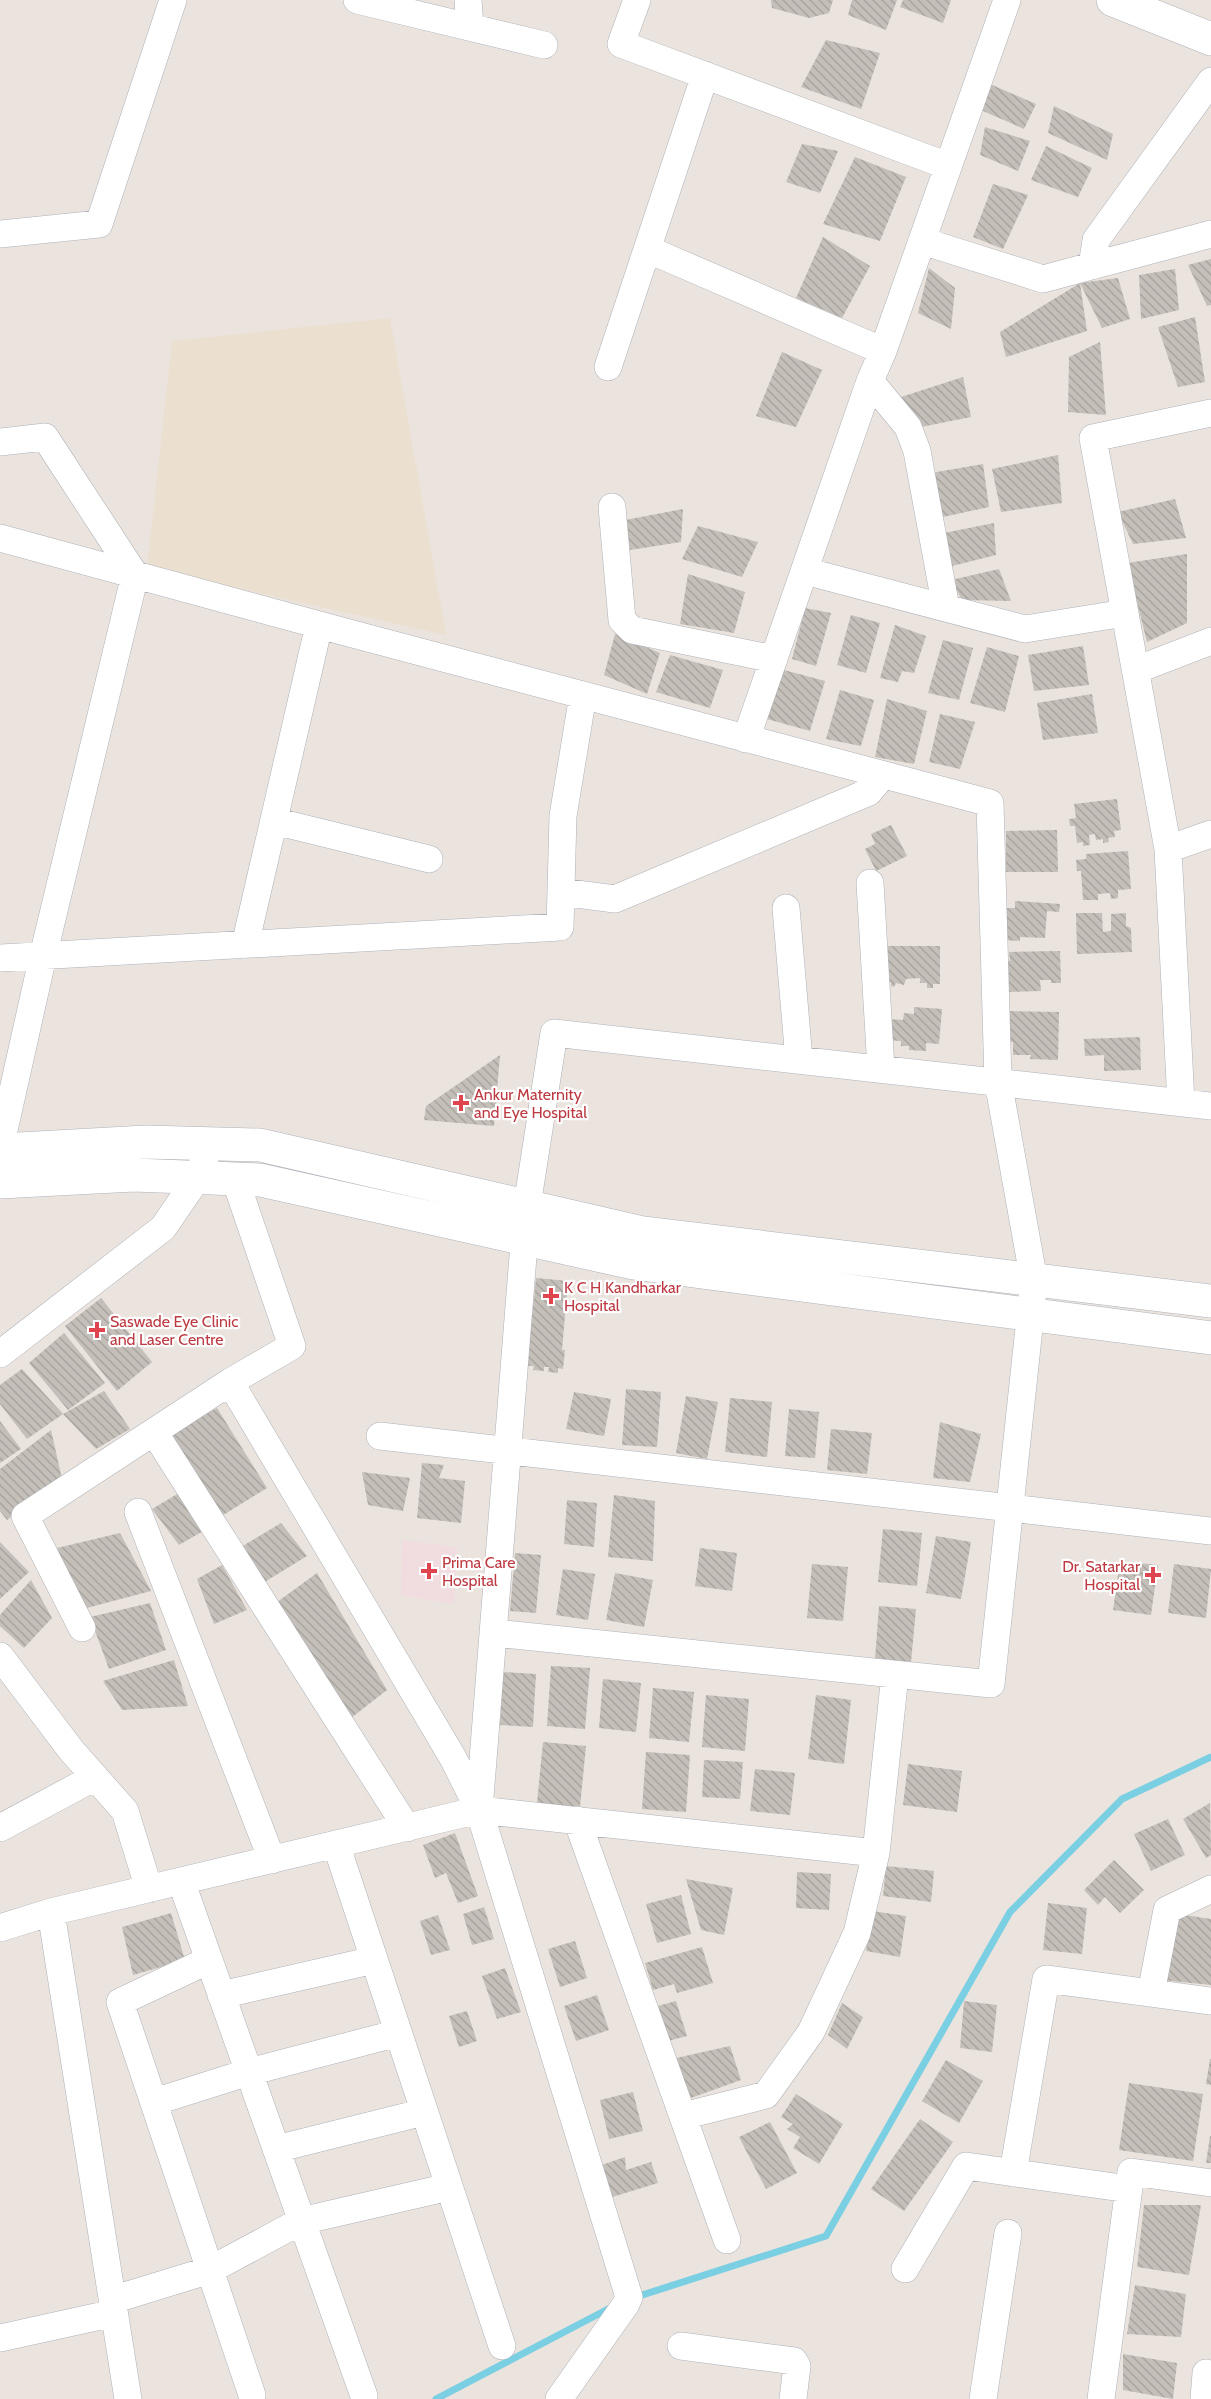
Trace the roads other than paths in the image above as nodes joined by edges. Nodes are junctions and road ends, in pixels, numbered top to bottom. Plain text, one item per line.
1 (173, 0) edge
2 (357, 0) edge
3 (468, 0) edge
4 (637, 0) edge
5 (1007, 0) edge
6 (1128, 3) edge
7 (470, 27) junction
8 (1211, 39) edge
9 (544, 45) dead end
10 (705, 75) junction
11 (1211, 81) edge
12 (948, 166) junction
13 (0, 234) edge
14 (1211, 234) edge
15 (922, 241) junction
16 (647, 249) junction
17 (1092, 266) junction
18 (883, 351) junction
19 (608, 367) dead end
20 (870, 381) junction
21 (1211, 413) edge
22 (0, 442) edge
23 (612, 507) dead end
24 (0, 538) edge
25 (805, 571) junction
26 (135, 575) junction
27 (946, 608) junction
28 (1125, 613) junction
29 (319, 625) junction
30 (1211, 642) edge
31 (774, 659) junction
32 (1136, 670) junction
33 (583, 695) junction
34 (746, 739) junction
35 (884, 775) junction
36 (274, 821) junction
37 (1211, 834) edge
38 (1168, 849) junction
39 (429, 859) dead end
40 (870, 883) dead end
41 (561, 892) junction
42 (786, 908) dead end
43 (244, 945) junction
44 (43, 956) junction
45 (0, 958) edge
46 (799, 1059) junction
47 (881, 1069) junction
48 (998, 1081) junction
49 (1181, 1103) junction
50 (1211, 1106) edge
51 (210, 1143) junction
52 (0, 1149) edge
53 (198, 1177) junction
54 (235, 1179) junction
55 (0, 1182) edge
56 (527, 1206) junction
57 (525, 1239) junction
58 (1034, 1281) junction
59 (1211, 1301) edge
60 (1030, 1316) junction
61 (1211, 1338) edge
62 (0, 1354) edge
63 (230, 1382) junction
64 (154, 1432) junction
65 (380, 1436) dead end
66 (508, 1449) junction
67 (1010, 1508) junction
68 (138, 1512) dead end
69 (1211, 1531) edge
70 (82, 1628) dead end
71 (494, 1633) junction
72 (0, 1656) edge
73 (896, 1675) junction
74 (95, 1777) junction
75 (479, 1810) junction
76 (577, 1820) junction
77 (0, 1828) edge
78 (407, 1828) junction
79 (336, 1844) junction
80 (876, 1853) junction
81 (272, 1860) junction
82 (181, 1881) junction
83 (149, 1889) junction
84 (1211, 1889) edge
85 (51, 1912) junction
86 (0, 1928) edge
87 (209, 1960) junction
88 (374, 1960) junction
89 (1151, 1993) junction
90 (221, 1995) junction
91 (1211, 2001) edge
92 (398, 2033) junction
93 (249, 2072) junction
94 (154, 2102) junction
95 (424, 2112) junction
96 (683, 2116) junction
97 (276, 2150) junction
98 (1013, 2173) junction
99 (1211, 2183) edge
100 (449, 2187) junction
101 (1129, 2189) junction
102 (301, 2221) junction
103 (1008, 2233) dead end
104 (727, 2240) dead end
105 (905, 2269) dead end
106 (210, 2270) junction
107 (113, 2306) junction
108 (0, 2338) edge
109 (502, 2346) dead end
110 (681, 2346) dead end
111 (252, 2395) dead end
112 (364, 2396) dead end
113 (128, 2399) edge
114 (559, 2399) edge
115 (793, 2399) edge
116 (983, 2399) edge
117 (1101, 2399) edge

1 - 13 street
2 - 7 street
3 - 7 street
4 - 10 street
5 - 12 street
6 - 8 street
7 - 9 street
10 - 12 street
10 - 16 street
11 - 17 street
12 - 15 street
14 - 17 street
15 - 17 street
15 - 18 street
16 - 18 street
16 - 19 street
18 - 20 street
20 - 25 street
20 - 27 street
21 - 28 street
22 - 26 street
23 - 31 street
24 - 26 street
25 - 27 street
25 - 31 street
26 - 29 street
26 - 44 street
27 - 28 street
28 - 32 street
29 - 33 street
29 - 36 street
30 - 32 street
31 - 34 street
32 - 38 street
33 - 34 street
33 - 41 street
34 - 35 street
35 - 41 street
35 - 48 street
36 - 39 street
36 - 43 street
37 - 38 street
38 - 49 street
40 - 47 street
41 - 43 street
42 - 46 street
43 - 44 street
44 - 45 street
44 - 52 street
46 - 47 street
46 - 56 street
47 - 48 street
48 - 49 street
48 - 58 street
49 - 50 street
51 - 52 street
51 - 53 street
51 - 56 street
53 - 54 street
53 - 55 street
53 - 62 street
54 - 57 street
54 - 63 street
56 - 57 street
56 - 58 street
57 - 60 street
57 - 66 street
58 - 59 street
58 - 60 street
60 - 61 street
60 - 67 street
63 - 64 street
63 - 75 street
64 - 70 street
64 - 78 street
65 - 66 street
66 - 67 street
66 - 71 street
67 - 69 street
67 - 73 street
68 - 81 street
71 - 73 street
71 - 75 street
72 - 74 street
73 - 80 street
74 - 77 street
74 - 83 street
75 - 76 street
75 - 78 street
75 - 114 street
76 - 80 street
76 - 96 street
78 - 79 street
79 - 81 street
79 - 88 street
80 - 96 street
81 - 82 street
82 - 83 street
82 - 87 street
83 - 85 street
84 - 89 street
85 - 86 street
85 - 107 street
87 - 90 street
87 - 94 street
88 - 90 street
88 - 92 street
89 - 91 street
89 - 98 street
90 - 93 street
92 - 93 street
92 - 95 street
93 - 94 street
93 - 97 street
94 - 106 street
95 - 97 street
95 - 100 street
96 - 104 street
97 - 102 street
98 - 101 street
98 - 105 street
99 - 101 street
100 - 102 street
100 - 109 street
101 - 117 street
102 - 106 street
102 - 112 street
103 - 116 street
106 - 107 street
106 - 111 street
107 - 108 street
107 - 113 street
110 - 115 street

